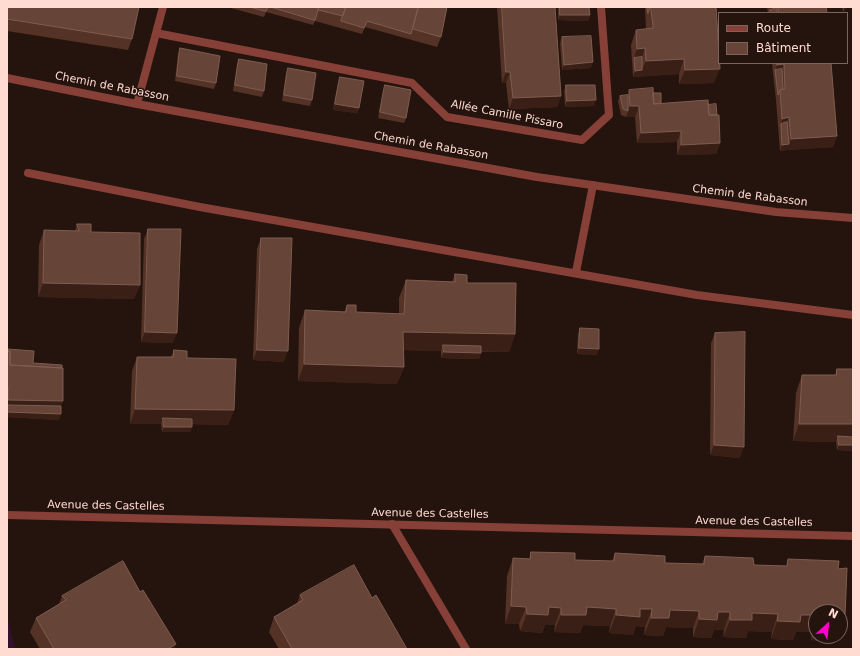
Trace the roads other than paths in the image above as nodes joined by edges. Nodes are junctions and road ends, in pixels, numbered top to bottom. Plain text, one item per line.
1 (163, 7) edge
2 (601, 7) edge
3 (156, 33) junction
4 (7, 78) edge
5 (137, 104) junction
6 (28, 173) dead end
7 (592, 185) junction
8 (853, 218) edge
9 (576, 272) junction
10 (853, 315) edge
11 (7, 514) edge
12 (392, 524) junction
13 (853, 536) edge
14 (466, 649) edge

1 - 3 street
2 - 3 street, Allée Camille Pissaro
3 - 5 street
4 - 5 street, Chemin de Rabasson
5 - 7 street, Chemin de Rabasson
6 - 9 street
7 - 8 street, Chemin de Rabasson
7 - 9 street
9 - 10 street
11 - 12 street, Avenue des Castelles
12 - 13 street, Avenue des Castelles
12 - 14 street

